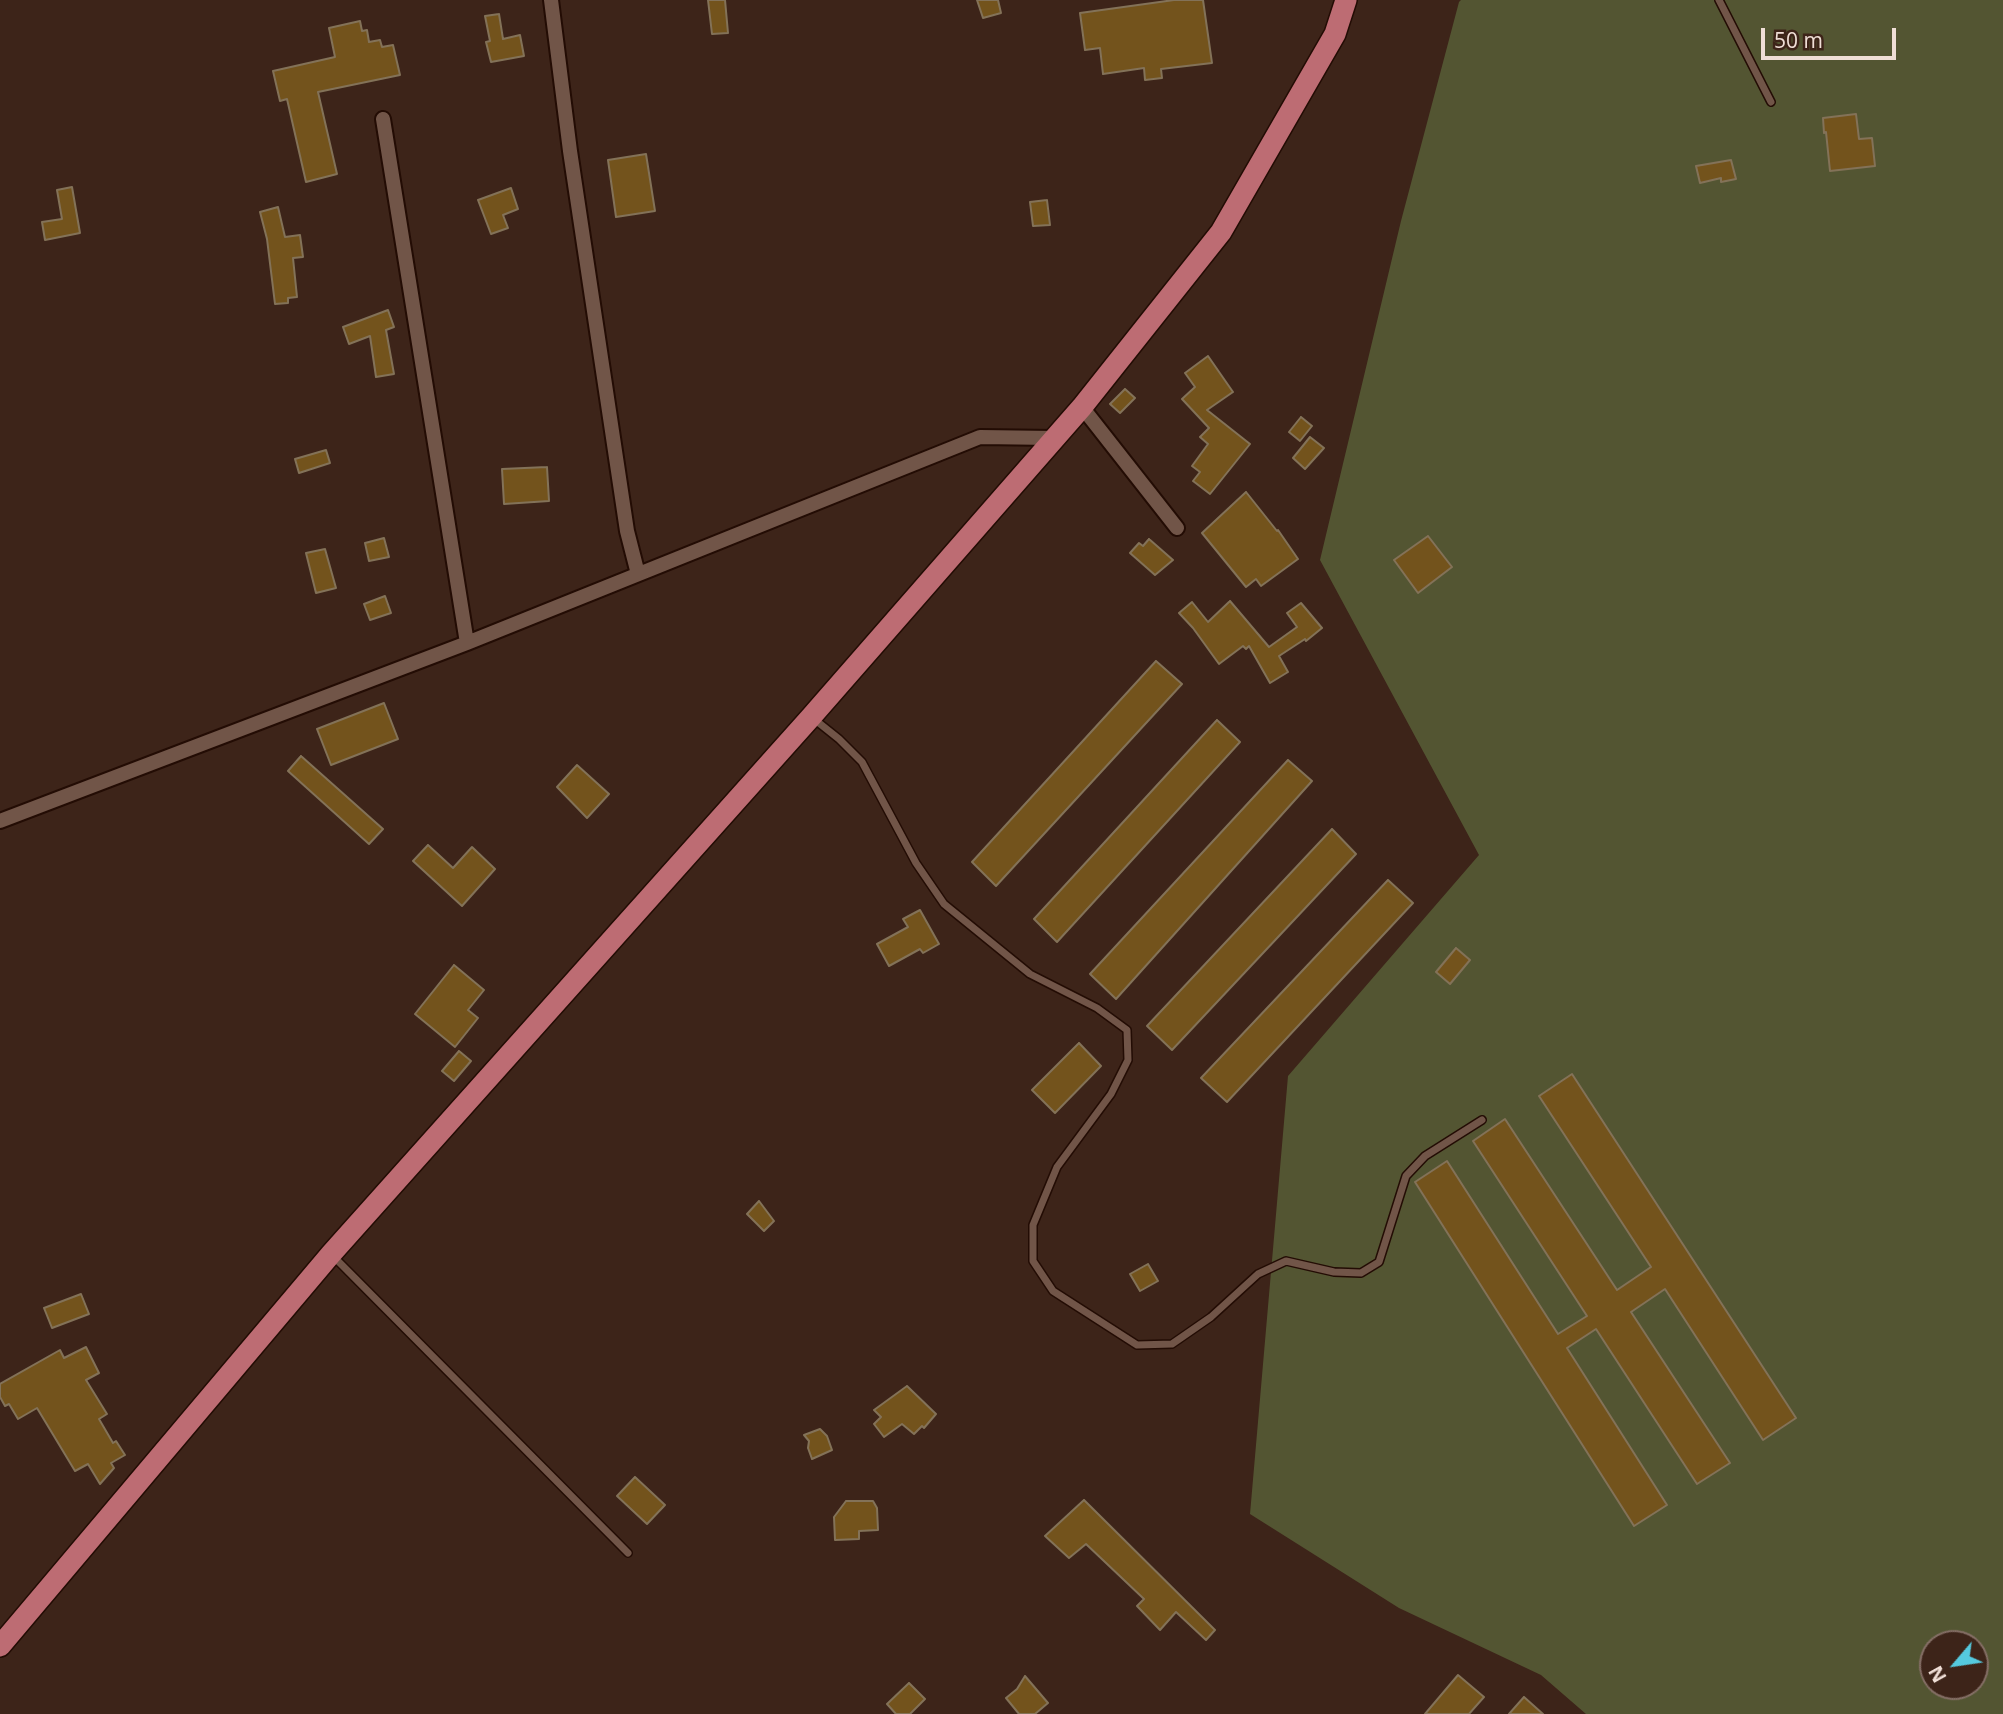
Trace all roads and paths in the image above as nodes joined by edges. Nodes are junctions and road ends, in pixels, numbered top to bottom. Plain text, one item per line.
1 (551, 0) edge
2 (1346, 0) edge
3 (1719, 0) edge
4 (1771, 102) dead end
5 (383, 118) dead end
6 (1082, 407) junction
7 (1053, 438) junction
8 (1177, 528) dead end
9 (638, 574) junction
10 (467, 643) junction
11 (811, 716) junction
12 (0, 821) edge
13 (1482, 1120) dead end
14 (331, 1254) junction
15 (628, 1553) dead end
16 (0, 1646) edge

1 - 9 street
2 - 6 main road
3 - 4 lane
5 - 10 street
6 - 7 main road
6 - 8 street
7 - 9 street
7 - 11 main road
9 - 10 street
10 - 12 street
11 - 13 lane
11 - 14 main road
14 - 15 lane
14 - 16 main road

